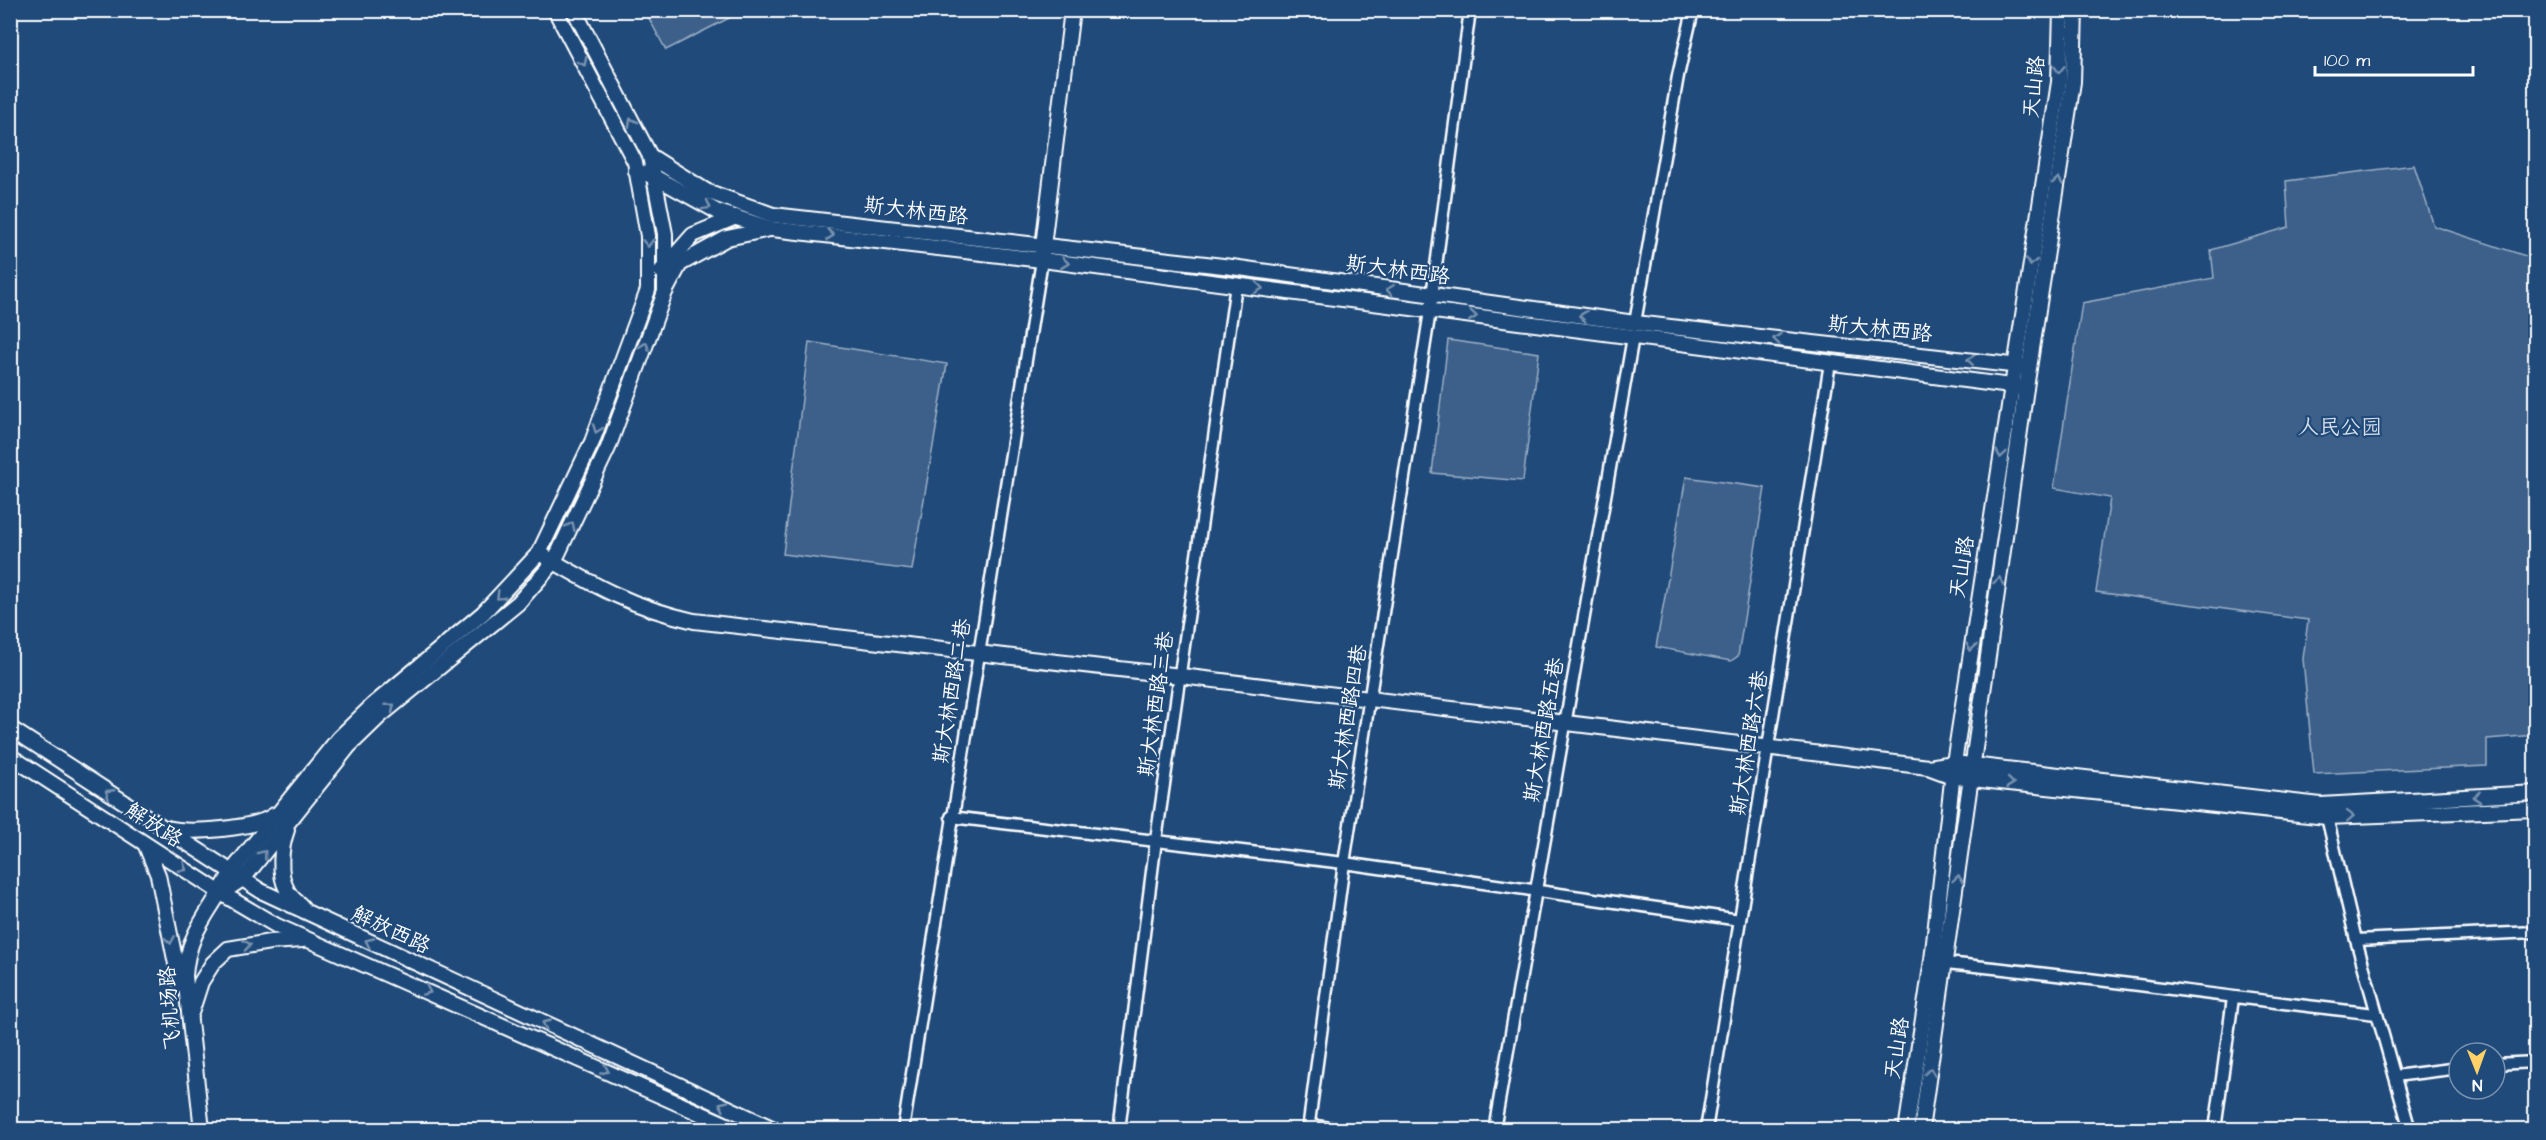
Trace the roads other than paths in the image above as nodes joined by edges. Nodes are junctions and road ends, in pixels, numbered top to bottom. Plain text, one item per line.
1 (555, 10) edge
2 (574, 10) edge
3 (1072, 10) edge
4 (1470, 10) edge
5 (1693, 10) edge
6 (2061, 10) edge
7 (2074, 10) edge
8 (650, 156) junction
9 (636, 171) junction
10 (653, 176) junction
11 (762, 213) junction
12 (735, 217) junction
13 (772, 229) junction
14 (1042, 253) junction
15 (663, 267) junction
16 (1236, 285) junction
17 (648, 290) junction
18 (665, 292) junction
19 (1431, 304) junction
20 (1634, 330) junction
21 (1830, 363) junction
22 (2022, 366) junction
23 (2011, 385) junction
24 (2026, 387) junction
25 (539, 553) junction
26 (554, 562) junction
27 (978, 655) junction
28 (1180, 676) junction
29 (1370, 701) junction
30 (1565, 724) junction
31 (10, 728) edge
32 (1768, 748) junction
33 (10, 756) edge
34 (1953, 770) junction
35 (1972, 773) junction
36 (2535, 793) edge
37 (2535, 809) edge
38 (289, 810) junction
39 (951, 817) junction
40 (2327, 817) junction
41 (158, 825) junction
42 (1156, 840) junction
43 (145, 844) junction
44 (1344, 863) junction
45 (238, 875) junction
46 (1536, 892) junction
47 (221, 894) junction
48 (311, 916) junction
49 (1740, 920) junction
50 (277, 926) joint
51 (2535, 932) edge
52 (2356, 940) junction
53 (318, 941) junction
54 (1946, 963) junction
55 (2233, 998) junction
56 (2376, 1014) junction
57 (190, 1018) junction
58 (2535, 1062) edge
59 (2507, 1063) edge
60 (2447, 1070) edge
61 (2395, 1076) junction
62 (1308, 1127) edge
63 (202, 1130) edge
64 (738, 1130) edge
65 (776, 1130) edge
66 (903, 1130) edge
67 (1119, 1130) edge
68 (1346, 1130) edge
69 (1494, 1130) edge
70 (1706, 1130) edge
71 (1906, 1130) edge
72 (1921, 1130) edge
73 (2215, 1130) edge
74 (2410, 1130) edge

1 -> 9 main road
8 -> 2 main road
3 - 14 main road
4 - 19 street, 斯大林西路四巷
5 - 20 street, 斯大林西路五巷
6 -> 22 main road, 天山路
22 -> 7 main road, 天山路
8 - 10 main road
8 - 11 main road
9 - 10 main road
9 -> 17 main road
10 -> 12 main road
10 - 15 main road
11 - 12 main road
11 - 14 main road, 斯大林西路
12 - 13 main road
12 - 15 main road
13 -> 14 main road, 斯大林西路
13 - 18 main road
14 -> 16 main road, 斯大林西路
19 -> 14 main road, 斯大林西路
14 - 27 street, 斯大林西路二巷
15 - 17 main road
15 - 18 main road
16 -> 19 main road, 斯大林西路
16 - 28 street, 斯大林西路三巷
17 -> 25 main road
26 -> 18 main road
19 - 20 main road, 斯大林西路
19 - 29 street, 斯大林西路四巷
20 - 21 main road, 斯大林西路
22 -> 20 main road, 斯大林西路
20 - 30 street, 斯大林西路五巷
21 - 23 main road, 斯大林西路
21 - 32 street, 斯大林西路六巷
22 - 23 main road, 天山路
22 - 24 main road, 天山路
23 - 24 main road, 斯大林西路
23 -> 34 main road, 天山路
35 -> 24 main road, 天山路
25 - 26 main road
25 -> 38 main road
26 - 27 main road
38 -> 26 main road
27 - 28 main road
27 - 39 street, 斯大林西路二巷
28 - 29 main road
28 - 42 street, 斯大林西路三巷
29 - 30 main road
29 - 44 street, 斯大林西路四巷
30 - 32 main road
30 - 46 street, 斯大林西路五巷
41 -> 31 main road, 解放西路
32 - 34 main road
32 - 49 street, 斯大林西路六巷
33 - 43 main road, 解放路
34 - 35 main road
34 - 71 main road, 天山路
36 -> 35 main road
35 -> 40 main road
54 -> 35 main road, 天山路
40 -> 37 main road
38 - 41 main road
38 - 45 main road, 飞机场路
38 - 48 main road
39 - 42 street
39 - 66 street, 斯大林西路二巷
40 - 52 street
41 - 45 main road, 解放西路
42 - 44 street
42 - 67 street, 斯大林西路三巷
43 -> 47 main road, 解放路
43 -> 57 main road
44 - 46 street
44 - 62 street, 斯大林西路四巷
45 - 47 main road, 飞机场路
45 - 48 main road, 解放西路
46 - 49 street
46 - 69 street, 斯大林西路五巷
47 - 50 main road, 解放路
47 - 57 main road, 飞机场路
65 -> 48 main road, 解放西路
49 - 70 street, 斯大林西路六巷
50 - 53 main road, 解放西路
51 - 52 street
52 - 56 street
57 -> 53 main road
53 -> 64 main road, 解放西路
54 - 55 street
72 -> 54 main road, 天山路
55 - 56 street
55 - 73 street
56 - 61 street
57 - 63 main road, 飞机场路
58 - 59 street
60 - 61 street
61 - 74 street
62 - 68 street

